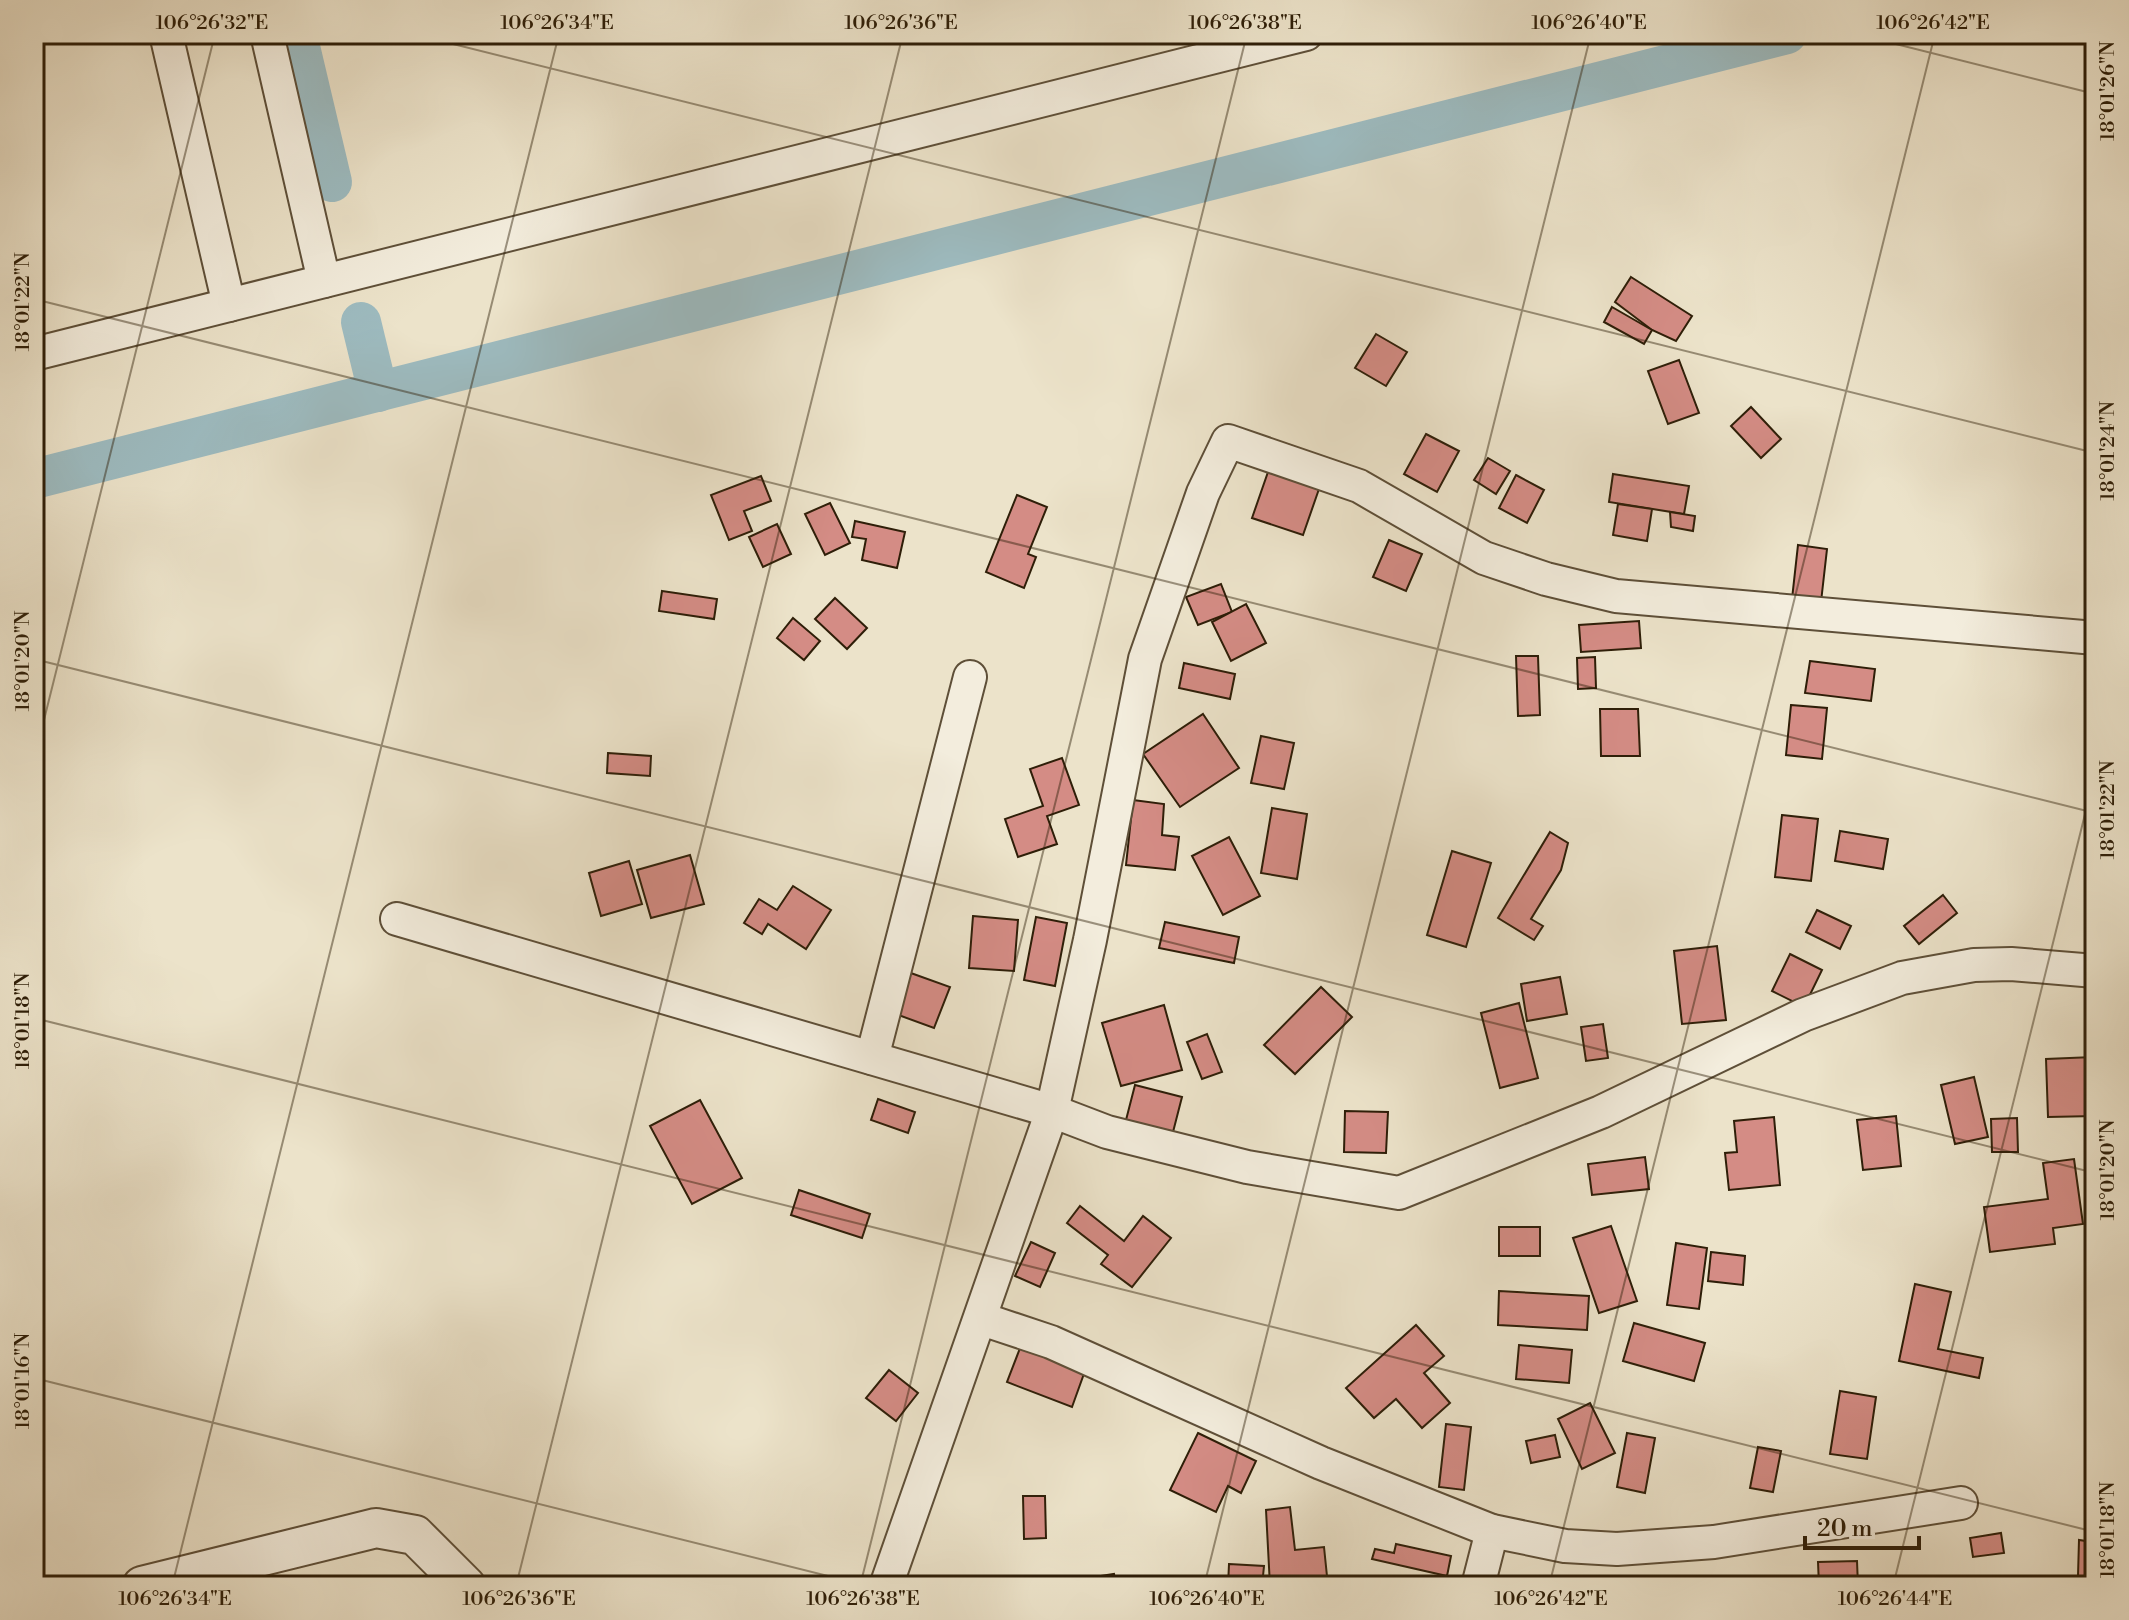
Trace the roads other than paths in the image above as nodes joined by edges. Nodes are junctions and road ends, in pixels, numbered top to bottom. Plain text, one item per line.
1 (166, 34) edge
2 (267, 34) edge
3 (1306, 34) edge
4 (324, 281) junction
5 (229, 305) junction
6 (34, 354) edge
7 (2095, 638) edge
8 (970, 677) dead end
9 (397, 919) dead end
10 (2095, 971) edge
11 (872, 1058) junction
12 (1052, 1111) junction
13 (982, 1319) junction
14 (1961, 1503) dead end
15 (1492, 1531) junction
16 (142, 1586) edge
17 (466, 1586) edge
18 (886, 1586) edge
19 (1478, 1586) edge

1 - 5 street
2 - 4 street
3 - 4 street
4 - 5 street
5 - 6 street
7 - 12 street
8 - 11 street
9 - 11 street
10 - 12 street
11 - 12 street
12 - 13 street
13 - 15 street
13 - 18 street
14 - 15 street
15 - 19 street
16 - 17 street

